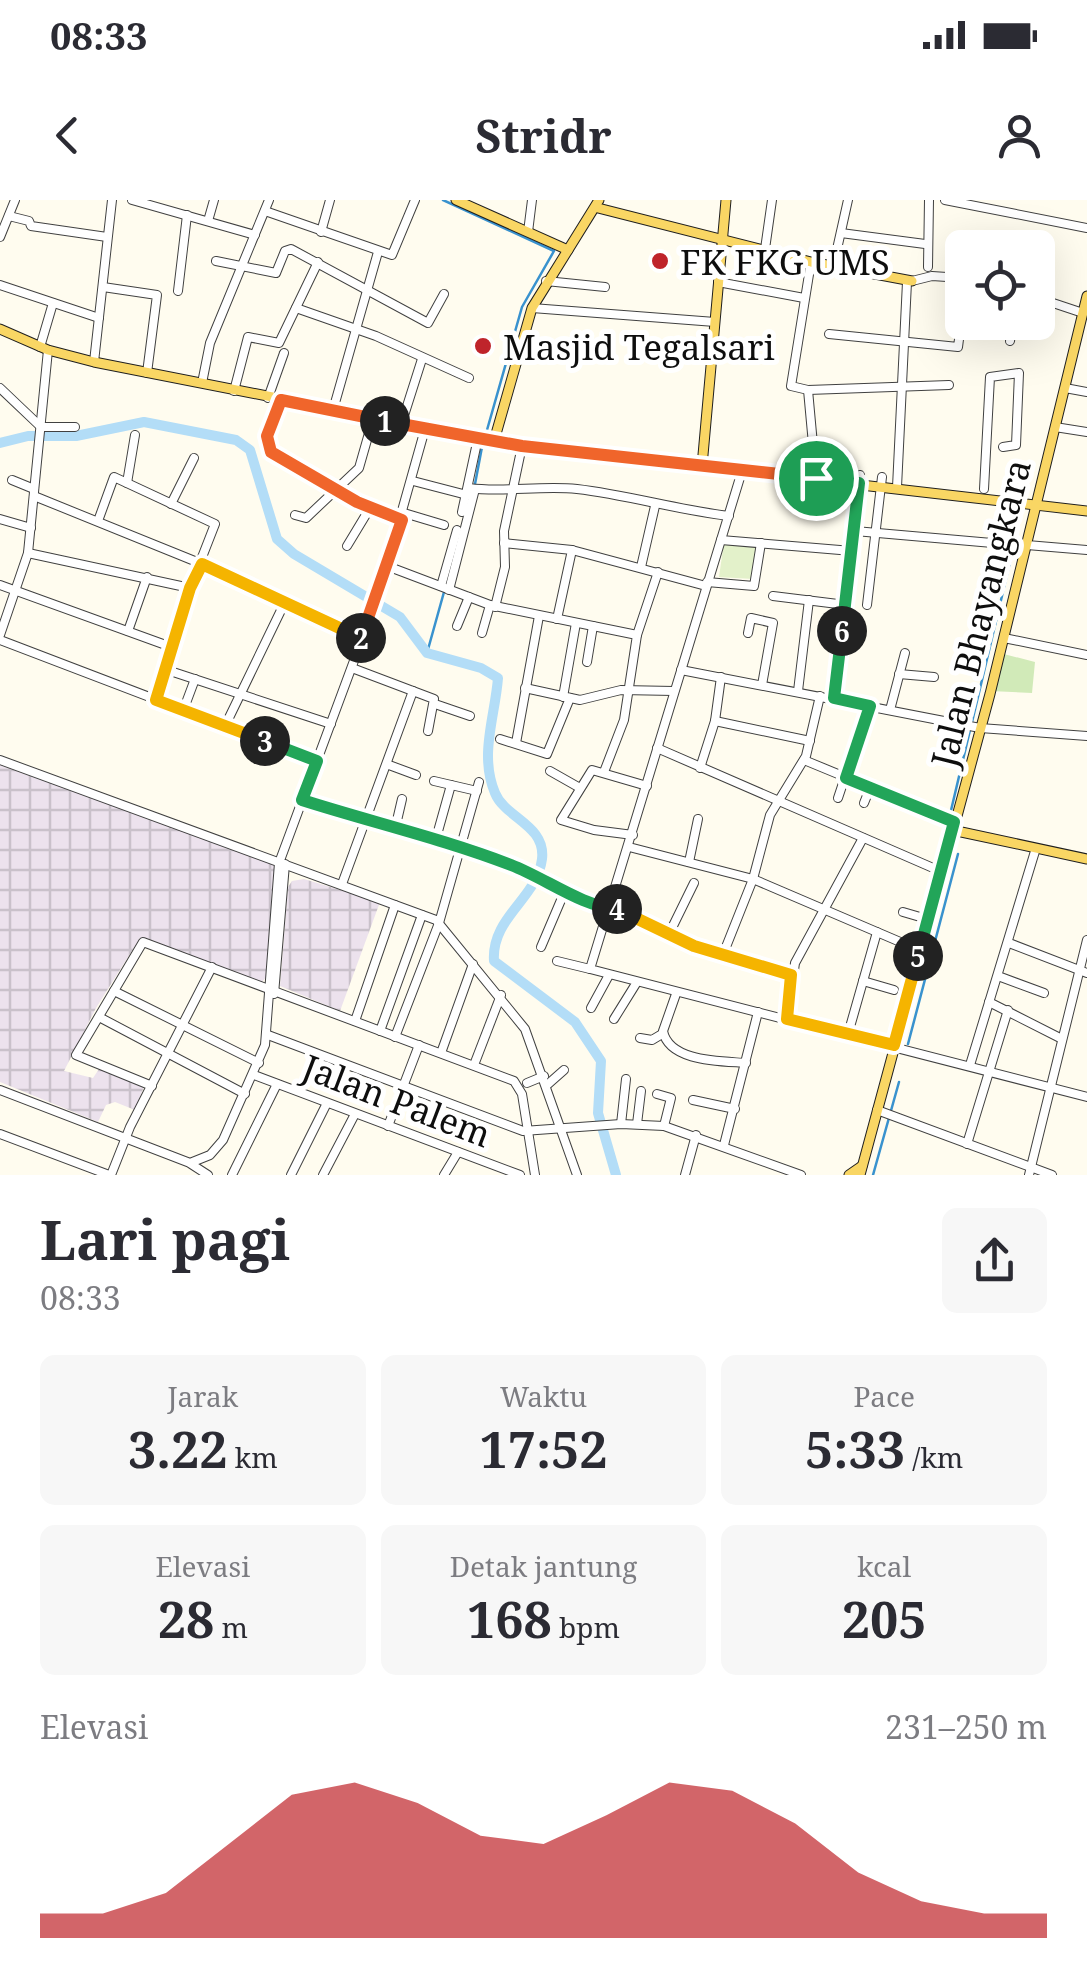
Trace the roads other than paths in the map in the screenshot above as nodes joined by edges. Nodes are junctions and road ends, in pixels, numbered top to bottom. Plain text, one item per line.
1 (14, 200) edge
2 (112, 200) edge
3 (132, 200) edge
4 (185, 200) edge
5 (214, 200) edge
6 (270, 200) edge
7 (330, 200) edge
8 (415, 200) edge
9 (456, 200) edge
10 (532, 200) edge
11 (726, 200) edge
12 (772, 200) edge
13 (848, 200) edge
14 (929, 200) edge
15 (945, 200) edge
16 (145, 202) edge
17 (973, 203) edge
18 (598, 204) edge
19 (265, 211) junction
20 (184, 214) junction
21 (9, 216) junction
22 (208, 221) junction
23 (1087, 228) edge
24 (321, 232) junction
25 (528, 232) junction
26 (840, 233) junction
27 (254, 235) junction
28 (0, 237) edge
29 (108, 237) junction
30 (722, 238) junction
31 (924, 244) junction
32 (765, 249) junction
33 (568, 250) junction
34 (378, 252) junction
35 (216, 261) dead end
36 (318, 262) junction
37 (811, 262) junction
38 (243, 267) junction
39 (833, 267) junction
40 (929, 273) junction
41 (945, 276) edge
42 (546, 281) junction
43 (909, 281) junction
44 (718, 282) junction
45 (0, 285) edge
46 (103, 287) junction
47 (604, 287) dead end
48 (366, 288) junction
49 (178, 290) dead end
50 (444, 294) dead end
51 (1087, 296) edge
52 (804, 298) junction
53 (53, 303) junction
54 (1055, 304) edge
55 (296, 308) junction
56 (532, 308) junction
57 (1085, 314) edge
58 (99, 318) junction
59 (715, 322) junction
60 (0, 330) edge
61 (354, 330) junction
62 (829, 334) dead end
63 (960, 340) edge
64 (906, 342) junction
65 (44, 348) junction
66 (284, 353) dead end
67 (422, 359) junction
68 (94, 362) junction
69 (147, 373) junction
70 (468, 378) dead end
71 (202, 384) junction
72 (902, 384) junction
73 (949, 385) dead end
74 (0, 388) edge
75 (1065, 388) junction
76 (234, 390) junction
77 (808, 390) junction
78 (1087, 392) edge
79 (268, 398) junction
80 (281, 400) junction
81 (333, 410) junction
82 (372, 419) junction
83 (401, 424) junction
84 (75, 426) dead end
85 (1055, 427) junction
86 (41, 429) junction
87 (425, 429) junction
88 (1087, 432) edge
89 (135, 435) dead end
90 (478, 438) junction
91 (494, 441) junction
92 (522, 446) junction
93 (1002, 447) dead end
94 (194, 458) dead end
95 (702, 466) junction
96 (742, 471) junction
97 (816, 478) junction
98 (859, 479) junction
99 (12, 480) dead end
100 (832, 480) junction
101 (413, 481) junction
102 (882, 481) junction
103 (127, 482) junction
104 (514, 487) junction
105 (897, 487) junction
106 (984, 489) dead end
107 (471, 490) junction
108 (338, 491) junction
109 (34, 492) junction
110 (829, 502) dead end
111 (1036, 503) junction
112 (171, 504) junction
113 (654, 506) junction
114 (370, 508) junction
115 (1087, 511) edge
116 (462, 512) dead end
117 (295, 515) dead end
118 (729, 516) junction
119 (403, 517) junction
120 (0, 519) edge
121 (98, 522) junction
122 (444, 525) dead end
123 (31, 528) junction
124 (457, 530) dead end
125 (855, 531) junction
126 (874, 534) junction
127 (721, 540) junction
128 (504, 543) junction
129 (761, 544) junction
130 (347, 546) dead end
131 (1026, 546) junction
132 (572, 550) junction
133 (1087, 550) edge
134 (852, 551) junction
135 (28, 553) junction
136 (202, 564) junction
137 (387, 566) junction
138 (640, 568) junction
139 (658, 572) junction
140 (147, 577) junction
141 (0, 584) edge
142 (706, 584) junction
143 (190, 588) junction
144 (445, 588) junction
145 (17, 590) junction
146 (774, 596) dead end
147 (470, 598) junction
148 (809, 600) junction
149 (284, 604) junction
150 (846, 605) junction
151 (867, 605) dead end
152 (493, 606) junction
153 (540, 616) junction
154 (558, 619) junction
155 (576, 622) junction
156 (458, 626) dead end
157 (594, 626) junction
158 (128, 632) junction
159 (748, 633) dead end
160 (482, 634) dead end
161 (638, 636) junction
162 (0, 638) edge
163 (362, 638) junction
164 (1004, 638) junction
165 (174, 648) junction
166 (904, 652) dead end
167 (1087, 655) edge
168 (587, 662) dead end
169 (352, 668) junction
170 (167, 670) junction
171 (681, 670) junction
172 (899, 674) junction
173 (721, 677) junction
174 (934, 677) dead end
175 (194, 678) junction
176 (762, 685) junction
177 (524, 688) junction
178 (630, 690) junction
179 (414, 691) junction
180 (674, 691) junction
181 (798, 691) junction
182 (240, 693) junction
183 (820, 696) junction
184 (567, 698) junction
185 (834, 698) junction
186 (156, 700) junction
187 (435, 704) junction
188 (870, 706) junction
189 (890, 710) junction
190 (183, 711) junction
191 (470, 716) dead end
192 (715, 721) junction
193 (331, 724) junction
194 (225, 726) junction
195 (973, 726) junction
196 (428, 732) dead end
197 (1087, 736) edge
198 (500, 739) dead end
199 (810, 741) junction
200 (516, 744) junction
201 (657, 748) junction
202 (547, 754) junction
203 (0, 760) edge
204 (804, 760) junction
205 (317, 761) junction
206 (389, 765) junction
207 (541, 766) dead end
208 (700, 768) junction
209 (550, 771) dead end
210 (604, 772) junction
211 (416, 775) dead end
212 (846, 778) junction
213 (434, 781) dead end
214 (451, 785) junction
215 (646, 786) junction
216 (580, 788) junction
217 (870, 788) junction
218 (838, 798) dead end
219 (402, 799) dead end
220 (302, 800) junction
221 (780, 802) junction
222 (864, 803) dead end
223 (698, 819) dead end
224 (364, 820) junction
225 (951, 823) junction
226 (395, 830) junction
227 (632, 835) junction
228 (863, 838) junction
229 (435, 842) junction
230 (629, 847) junction
231 (1036, 848) junction
232 (461, 849) junction
233 (1087, 859) edge
234 (282, 861) junction
235 (688, 862) junction
236 (304, 870) junction
237 (940, 871) junction
238 (753, 879) junction
239 (694, 883) dead end
240 (284, 884) junction
241 (342, 884) junction
242 (564, 894) junction
243 (395, 905) junction
244 (826, 907) junction
245 (611, 908) junction
246 (903, 912) dead end
247 (278, 915) junction
248 (422, 915) junction
249 (927, 919) junction
250 (439, 923) junction
251 (877, 932) junction
252 (669, 934) junction
253 (1087, 940) edge
254 (1009, 943) junction
255 (541, 948) dead end
256 (919, 950) junction
257 (722, 957) junction
258 (557, 961) dead end
259 (473, 964) junction
260 (212, 968) junction
261 (590, 969) junction
262 (1083, 971) edge
263 (609, 974) junction
264 (791, 975) junction
265 (998, 976) junction
266 (864, 980) junction
267 (636, 982) junction
268 (894, 990) dead end
269 (114, 991) junction
270 (272, 993) junction
271 (1044, 993) dead end
272 (676, 994) junction
273 (501, 995) junction
274 (989, 1002) junction
275 (591, 1008) dead end
276 (1008, 1010) junction
277 (758, 1012) junction
278 (99, 1017) junction
279 (614, 1019) dead end
280 (787, 1019) junction
281 (355, 1021) junction
282 (183, 1025) junction
283 (380, 1031) junction
284 (662, 1034) junction
285 (848, 1034) junction
286 (268, 1035) junction
287 (396, 1037) junction
288 (640, 1038) dead end
289 (1062, 1039) junction
290 (419, 1045) junction
291 (894, 1045) junction
292 (675, 1047) junction
293 (441, 1053) junction
294 (167, 1056) junction
295 (669, 1058) dead end
296 (258, 1063) junction
297 (746, 1063) junction
298 (474, 1065) junction
299 (970, 1065) junction
300 (564, 1070) dead end
301 (990, 1070) junction
302 (254, 1075) junction
303 (626, 1079) dead end
304 (546, 1081) junction
305 (527, 1083) dead end
306 (277, 1084) junction
307 (152, 1086) junction
308 (404, 1087) junction
309 (1051, 1087) junction
310 (0, 1090) edge
311 (641, 1091) dead end
312 (245, 1094) junction
313 (657, 1094) dead end
314 (1087, 1096) edge
315 (693, 1100) dead end
316 (327, 1103) junction
317 (735, 1109) junction
318 (879, 1111) junction
319 (355, 1114) junction
320 (618, 1124) junction
321 (637, 1124) junction
322 (388, 1126) junction
323 (664, 1126) junction
324 (563, 1131) junction
325 (528, 1132) junction
326 (0, 1134) edge
327 (696, 1135) junction
328 (124, 1140) junction
329 (967, 1144) junction
330 (724, 1145) junction
331 (458, 1152) junction
332 (486, 1163) junction
333 (190, 1164) junction
334 (774, 1170) edge
335 (861, 1171) edge
336 (1030, 1171) edge
337 (515, 1174) edge
338 (110, 1175) edge
339 (208, 1175) edge
340 (232, 1175) edge
341 (291, 1175) edge
342 (323, 1175) edge
343 (444, 1175) edge
344 (479, 1175) edge
345 (536, 1175) edge
346 (577, 1175) edge
347 (684, 1175) edge
348 (802, 1175) edge
349 (850, 1175) edge
350 (1052, 1175) edge

1 - 21 street
2 - 29 street
3 - 16 street
4 - 20 street
5 - 22 street
6 - 19 street
7 - 24 street
8 - 34 street
9 - 25 main road
10 - 25 street
11 - 30 main road
12 - 32 street
13 - 26 street
14 - 31 street
15 - 17 street
16 - 20 street
17 - 23 street
18 - 30 main road
18 - 33 main road
19 - 24 street
19 - 27 street
20 - 22 street
20 - 49 street
21 - 28 street
21 - 29 street
22 - 27 street
24 - 34 street
25 - 33 main road
26 - 31 street
26 - 39 street
27 - 38 street
29 - 46 street
30 - 32 main road
30 - 44 main road
31 - 40 street
32 - 37 main road
33 - 42 main road
34 - 48 street
35 - 38 street
36 - 38 street
36 - 48 street
36 - 55 street
37 - 39 main road
37 - 52 street
38 - 71 street
39 - 43 main road
40 - 41 street
40 - 43 street
42 - 47 street
42 - 56 main road
43 - 64 street
44 - 52 street
44 - 59 main road
45 - 53 street
46 - 58 street
46 - 69 street
48 - 50 street
48 - 61 street
51 - 57 main road, Jalan Bhayangkara
52 - 77 street
53 - 58 street
53 - 65 street
54 - 57 street
55 - 61 street
55 - 76 street
56 - 59 street
56 - 91 main road
57 - 75 main road, Jalan Bhayangkara
58 - 68 street
59 - 95 main road
60 - 65 main road
61 - 67 street
61 - 81 street
62 - 64 street
63 - 64 street
64 - 72 street
65 - 68 main road
65 - 86 street
66 - 79 street
67 - 70 street
67 - 83 street
68 - 69 main road
69 - 71 main road
71 - 76 main road
72 - 73 street
72 - 77 street
72 - 105 street
74 - 86 street
75 - 78 street
75 - 85 main road, Jalan Bhayangkara
76 - 79 main road
77 - 97 street
79 - 80 main road
80 - 81 main road
80 - 108 street
81 - 82 main road
82 - 83 main road
82 - 108 street
83 - 87 main road
84 - 86 street
85 - 88 street
85 - 111 main road, Jalan Bhayangkara
86 - 109 street
87 - 90 main road
87 - 101 street
89 - 103 street
90 - 91 main road
90 - 107 street
91 - 92 main road
92 - 95 main road
92 - 104 street
93 - 106 street
94 - 112 street
95 - 96 main road
96 - 97 main road
96 - 118 street
97 - 100 main road
98 - 100 main road
98 - 102 main road
98 - 125 street
99 - 109 street
100 - 110 street
101 - 107 street
101 - 119 street
102 - 105 main road
102 - 126 street
103 - 112 street
103 - 121 street
104 - 107 street
104 - 113 street
104 - 128 street
105 - 111 main road
107 - 116 street
107 - 144 street
108 - 114 street
108 - 117 street
109 - 121 street
109 - 123 street
111 - 115 main road
111 - 131 main road, Jalan Bhayangkara
112 - 136 street
113 - 118 street
113 - 138 street
114 - 119 street
114 - 130 street
118 - 127 street
119 - 122 street
119 - 137 street
120 - 123 street
121 - 136 street
123 - 135 street
124 - 144 street
125 - 126 street
125 - 134 street
126 - 131 street
126 - 151 street
127 - 129 street
127 - 142 street
128 - 132 street
128 - 152 street
129 - 134 street
129 - 142 street
131 - 133 street
131 - 164 main road, Jalan Bhayangkara
132 - 138 street
132 - 154 street
134 - 150 street
135 - 140 street
135 - 145 street
136 - 143 street
136 - 149 street
137 - 144 street
137 - 163 street
138 - 139 street
139 - 142 street
139 - 161 street
140 - 143 street
140 - 158 street
141 - 145 street
142 - 171 street
143 - 165 street
144 - 147 street
145 - 158 street
145 - 162 street
146 - 148 street
147 - 152 street
147 - 156 street
148 - 150 street
148 - 181 street
149 - 163 street
149 - 182 street
150 - 185 street
152 - 153 street
152 - 160 street
153 - 154 street
153 - 177 street
154 - 155 street
155 - 157 street
155 - 184 street
157 - 161 street
157 - 168 street
158 - 165 street
159 - 176 street
161 - 178 street
162 - 186 street
163 - 169 street
164 - 167 street
164 - 195 main road, Jalan Bhayangkara
165 - 170 street
166 - 172 street
169 - 179 street
169 - 193 street
170 - 175 street
170 - 186 street
171 - 173 street
171 - 180 street
172 - 174 street
172 - 189 street
173 - 176 street
173 - 192 street
175 - 182 street
175 - 190 street
176 - 181 street
177 - 184 street
177 - 200 street
178 - 180 street
178 - 184 street
178 - 210 street
179 - 187 street
179 - 206 street
180 - 201 street
181 - 183 street
182 - 193 street
182 - 194 street
183 - 185 street
183 - 199 street
184 - 202 street
185 - 188 street
186 - 190 street
187 - 191 street
187 - 196 street
188 - 189 street
188 - 212 street
189 - 195 street
190 - 194 street
192 - 199 street
192 - 208 street
193 - 205 street
194 - 205 street
195 - 197 street
195 - 225 main road, Jalan Bhayangkara
198 - 200 street
199 - 204 street
200 - 202 street
201 - 208 street
201 - 215 street
202 - 207 street
203 - 234 street
204 - 212 street
204 - 221 street
205 - 220 street
206 - 211 street
206 - 224 street
208 - 221 street
209 - 216 street
210 - 215 street
210 - 216 street
212 - 217 street
212 - 218 street
213 - 214 street
214 - 229 street
214 - 232 street
215 - 227 street
216 - 227 street
217 - 222 street
217 - 225 street
219 - 226 street
220 - 224 street
220 - 234 street
221 - 228 street
221 - 238 street
223 - 235 street
224 - 226 street
224 - 241 street
225 - 231 main road
225 - 237 main road, Jalan Bhayangkara
226 - 229 street
227 - 230 street
228 - 237 street
228 - 244 street
229 - 232 street
230 - 235 street
230 - 245 street
231 - 233 main road
231 - 254 street
232 - 242 street
232 - 250 street
234 - 236 street
234 - 240 street
234 - 247 street
235 - 238 street
236 - 240 street
236 - 241 street
237 - 249 main road, Jalan Bhayangkara
238 - 244 street
238 - 257 street
239 - 252 street
240 - 247 street
241 - 243 street
242 - 245 street
242 - 255 street
243 - 248 street
243 - 281 street
244 - 251 street
244 - 264 street
245 - 252 street
245 - 261 street
246 - 249 street
247 - 270 street
248 - 250 street
248 - 283 street
249 - 256 main road, Jalan Bhayangkara
250 - 259 street
250 - 287 street
251 - 256 street
251 - 266 street
252 - 257 street
253 - 262 street
254 - 262 street
254 - 265 street
256 - 291 main road, Jalan Bhayangkara
257 - 264 street
258 - 261 street
259 - 273 street
259 - 293 street
260 - 269 street
260 - 270 street
260 - 282 street
261 - 263 street
262 - 289 street
263 - 267 street
263 - 275 street
264 - 280 street
265 - 271 street
265 - 274 street
266 - 268 street
266 - 285 street
267 - 272 street
267 - 279 street
269 - 278 street
269 - 282 street
270 - 281 street
270 - 286 street
272 - 277 street
272 - 284 street
273 - 298 street
273 - 304 street
274 - 276 street
274 - 299 street
276 - 289 street
276 - 301 street
277 - 280 street
277 - 297 street
278 - 294 street
278 - 307 street
280 - 285 street
281 - 283 street
282 - 294 street
282 - 296 street
283 - 287 street
284 - 288 street
284 - 292 street
285 - 291 street
286 - 296 street
286 - 308 street
287 - 290 street
289 - 309 street
290 - 293 street
290 - 308 street
291 - 299 street
291 - 318 main road, Jalan Bhayangkara
292 - 295 street
292 - 297 street
293 - 298 street
294 - 307 street
294 - 312 street
296 - 302 street
297 - 317 street
298 - 325 street
299 - 301 street
300 - 304 street
301 - 309 street
301 - 329 street
302 - 306 street, Jalan Palem
302 - 312 street
303 - 320 street
304 - 305 street
304 - 324 street
306 - 316 street, Jalan Palem
306 - 340 street
307 - 328 street
308 - 322 street
308 - 325 street
309 - 314 street
309 - 336 street
310 - 328 street
311 - 321 street
312 - 333 street
313 - 323 street
315 - 317 street
316 - 319 street, Jalan Palem
316 - 341 street
317 - 330 street
318 - 329 street
318 - 335 main road, Jalan Bhayangkara
319 - 322 street, Jalan Palem
319 - 342 street
320 - 321 street
320 - 324 street
321 - 323 street
322 - 331 street, Jalan Palem
323 - 327 street
324 - 325 street
324 - 346 street
325 - 345 street
326 - 338 street
327 - 330 street
327 - 347 street
328 - 333 street
328 - 338 street
329 - 336 street
330 - 334 street
331 - 332 street, Jalan Palem
331 - 343 street
332 - 337 street, Jalan Palem
332 - 344 street
333 - 339 street
334 - 348 street
335 - 349 main road
336 - 350 street

